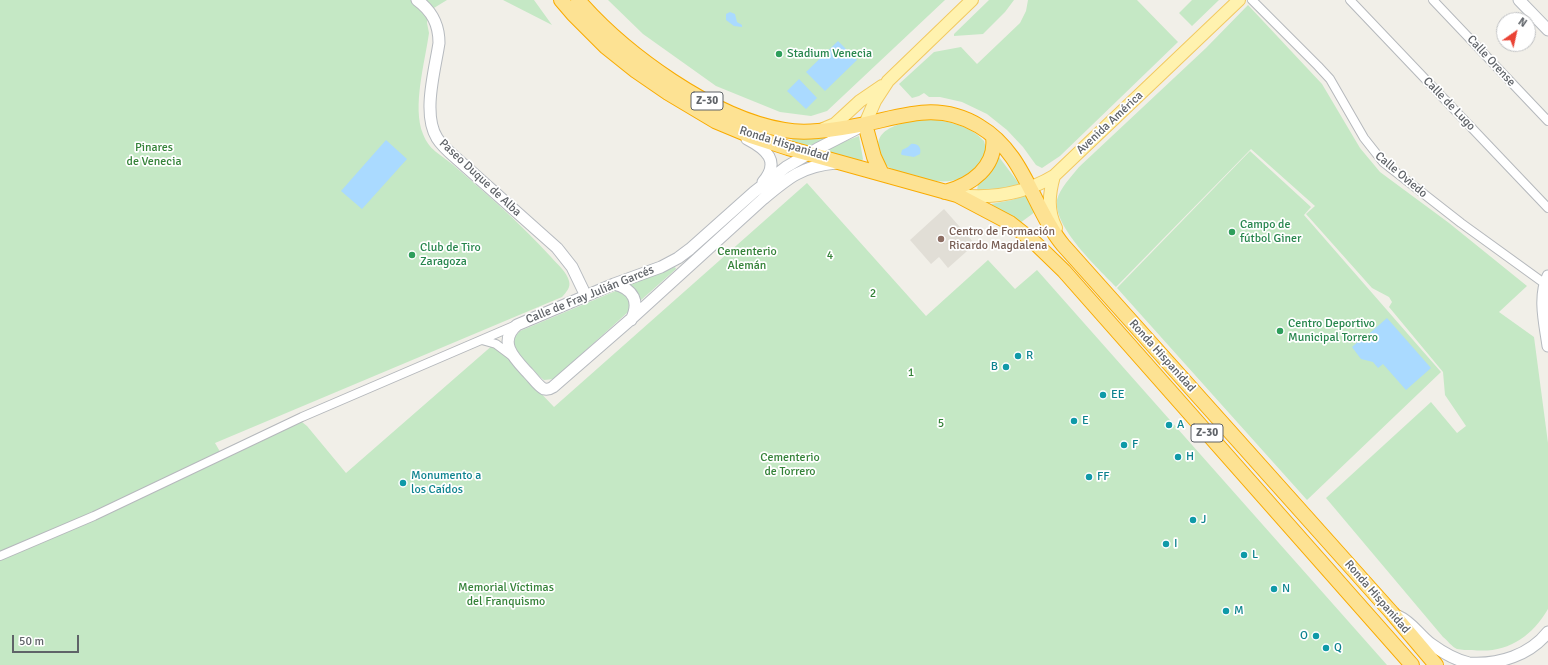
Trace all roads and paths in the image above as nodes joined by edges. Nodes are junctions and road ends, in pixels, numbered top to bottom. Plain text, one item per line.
1 (417, 0) edge
2 (561, 0) edge
3 (578, 0) edge
4 (972, 0) edge
5 (1239, 0) edge
6 (1252, 0) edge
7 (1350, 0) edge
8 (1433, 0) edge
9 (1519, 0) edge
10 (1548, 30) edge
11 (886, 83) junction
12 (715, 121) junction
13 (1548, 121) edge
14 (865, 124) junction
15 (818, 131) junction
16 (993, 137) junction
17 (809, 153) junction
18 (842, 162) junction
19 (882, 174) junction
20 (1054, 176) junction
21 (1030, 187) junction
22 (754, 192) junction
23 (951, 193) junction
24 (1548, 208) edge
25 (1062, 245) junction
26 (1547, 282) edge
27 (614, 284) junction
28 (586, 296) junction
29 (630, 320) junction
30 (517, 325) junction
31 (482, 340) junction
32 (1548, 346) edge
33 (514, 357) junction
34 (0, 556) edge
35 (1392, 613) junction
36 (1548, 632) edge
37 (1412, 665) edge
38 (1436, 665) edge

1 - 28 street, Paseo Duque de Alba
2 - 12 highway, Ronda Hispanidad / Z-30
3 - 15 highway, Ronda Hispanidad / Z-30
4 - 11 main road
5 - 20 main road, Avenida América
6 - 26 street, Calle Oviedo
7 - 24 street, Calle de Lugo
8 - 13 street, Calle Orense
9 - 10 street
11 - 14 main road
11 - 15 main road
12 - 17 highway, Ronda Hispanidad / Z-30
12 - 22 street
14 - 15 highway, Ronda Hispanidad / Z-30
14 - 16 highway, Ronda Hispanidad / Z-30
14 - 17 street, Calle de Fray Julián Garcés
14 - 19 highway
16 - 21 highway, Ronda Hispanidad / Z-30
16 - 23 highway
17 - 18 highway, Ronda Hispanidad / Z-30
17 - 22 street, Calle de Fray Julián Garcés
18 - 19 highway, Ronda Hispanidad / Z-30
18 - 29 street, Calle de Fray Julián Garcés
19 - 23 highway, Ronda Hispanidad / Z-30
20 - 21 main road, Avenida América
20 - 25 main road
21 - 23 main road, Avenida América
21 - 25 highway, Ronda Hispanidad / Z-30
22 - 27 street, Calle de Fray Julián Garcés
23 - 37 highway, Ronda Hispanidad / Z-30
25 - 35 highway, Ronda Hispanidad / Z-30
26 - 32 street
27 - 28 street, Calle de Fray Julián Garcés
27 - 29 street
28 - 30 street, Calle de Fray Julián Garcés
29 - 33 street, Calle de Fray Julián Garcés
30 - 31 street
30 - 33 street, Calle de Fray Julián Garcés
31 - 33 street
31 - 34 street
35 - 36 street
35 - 38 highway, Ronda Hispanidad / Z-30

